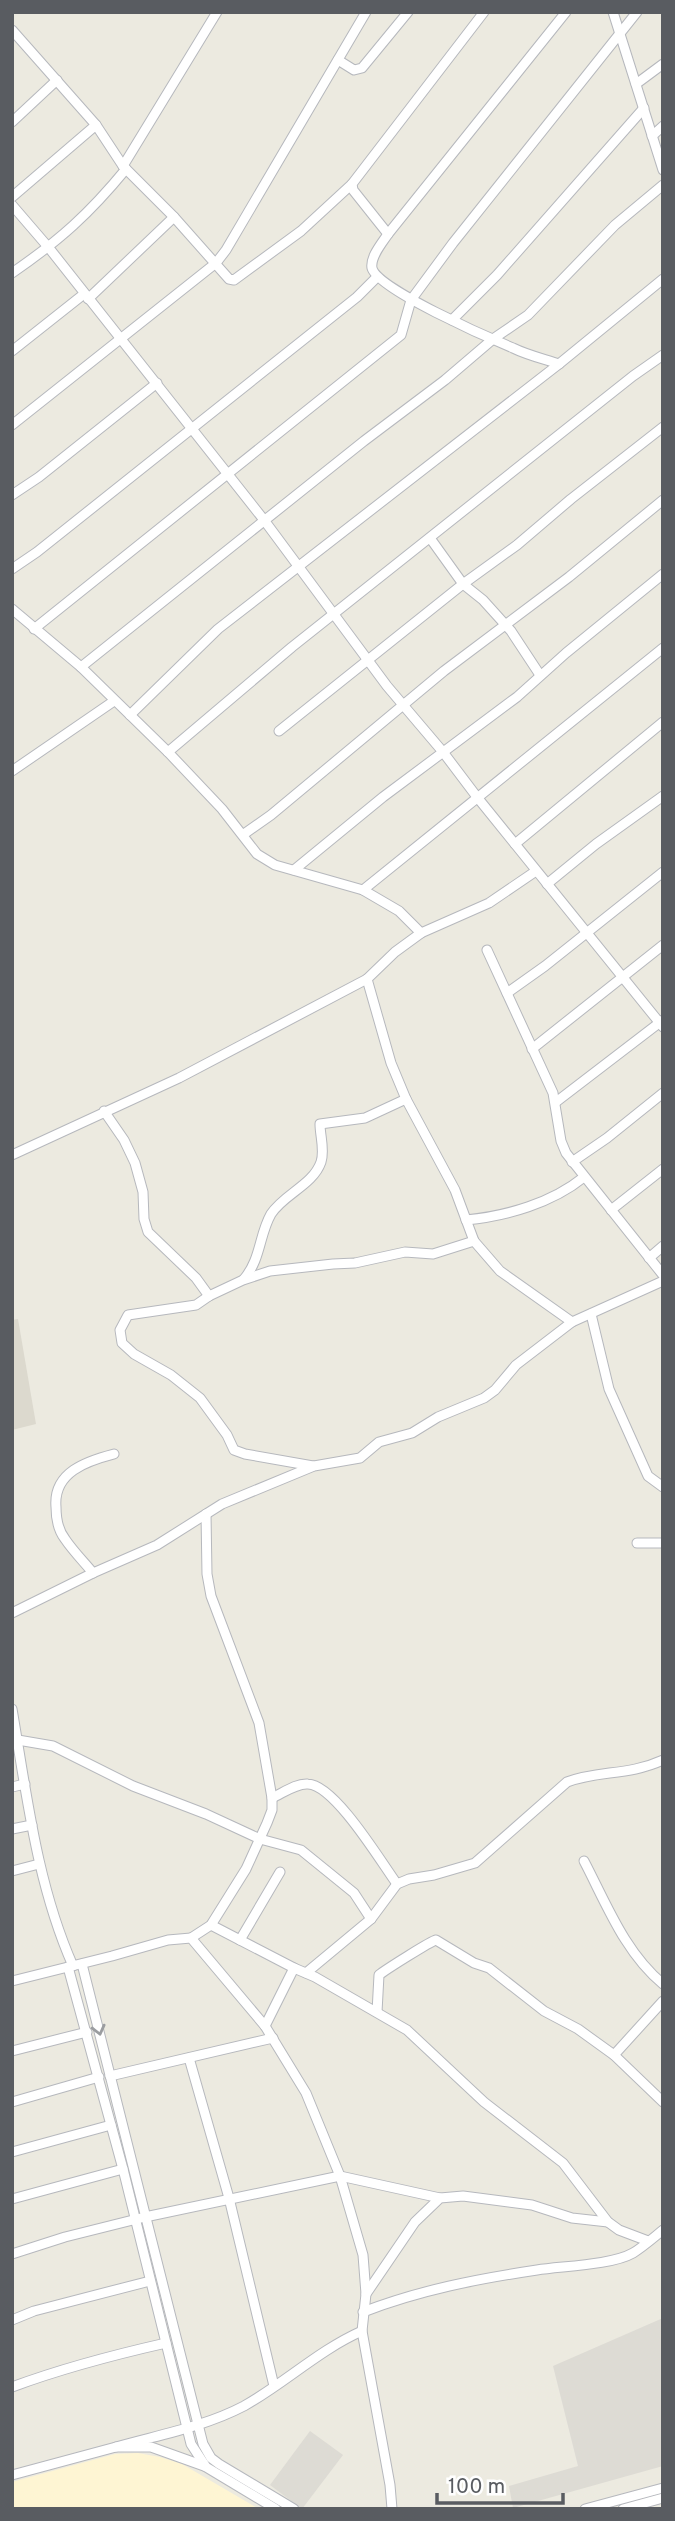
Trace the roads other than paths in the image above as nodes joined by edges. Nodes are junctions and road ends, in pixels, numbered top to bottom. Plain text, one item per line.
1 (217, 12) edge
2 (366, 12) edge
3 (408, 12) edge
4 (484, 12) edge
5 (566, 12) edge
6 (613, 12) edge
7 (637, 12) edge
8 (12, 30) edge
9 (620, 34) junction
10 (338, 60) junction
11 (663, 64) edge
12 (57, 80) junction
13 (636, 84) junction
14 (643, 108) junction
15 (12, 122) edge
16 (96, 125) junction
17 (663, 126) edge
18 (652, 136) junction
19 (125, 168) junction
20 (663, 170) edge
21 (352, 184) junction
22 (663, 185) edge
23 (12, 197) edge
24 (12, 205) edge
25 (174, 217) junction
26 (388, 234) junction
27 (49, 248) junction
28 (216, 263) junction
29 (12, 273) edge
30 (377, 277) junction
31 (663, 279) edge
32 (86, 296) junction
33 (411, 300) junction
34 (452, 320) junction
35 (120, 339) junction
36 (493, 339) junction
37 (12, 351) edge
38 (663, 355) edge
39 (559, 363) junction
40 (157, 383) junction
41 (12, 425) edge
42 (663, 427) edge
43 (192, 429) junction
44 (228, 475) junction
45 (12, 495) edge
46 (663, 500) edge
47 (264, 520) junction
48 (430, 538) junction
49 (298, 567) junction
50 (12, 569) edge
51 (663, 574) edge
52 (463, 584) junction
53 (12, 608) edge
54 (333, 616) junction
55 (506, 625) junction
56 (34, 629) junction
57 (663, 648) edge
58 (369, 661) junction
59 (81, 667) junction
60 (540, 675) junction
61 (114, 701) junction
62 (404, 706) junction
63 (130, 715) junction
64 (663, 722) edge
65 (279, 731) dead end
66 (168, 752) junction
67 (443, 752) junction
68 (12, 771) edge
69 (663, 796) edge
70 (477, 797) junction
71 (244, 834) junction
72 (515, 844) junction
73 (293, 870) junction
74 (536, 871) junction
75 (663, 872) edge
76 (547, 884) junction
77 (363, 890) junction
78 (586, 932) junction
79 (421, 933) junction
80 (663, 946) edge
81 (487, 950) dead end
82 (623, 978) junction
83 (366, 979) junction
84 (507, 993) junction
85 (662, 1023) edge
86 (532, 1049) junction
87 (663, 1093) edge
88 (406, 1099) junction
89 (556, 1102) junction
90 (104, 1111) junction
91 (12, 1155) edge
92 (572, 1162) junction
93 (663, 1169) edge
94 (584, 1177) junction
95 (611, 1210) junction
96 (466, 1220) junction
97 (474, 1241) junction
98 (663, 1246) edge
99 (649, 1258) junction
100 (663, 1275) edge
101 (243, 1280) junction
102 (663, 1282) edge
103 (209, 1296) junction
104 (591, 1314) junction
105 (572, 1322) junction
106 (114, 1454) dead end
107 (314, 1466) junction
108 (663, 1487) edge
109 (206, 1514) junction
110 (637, 1542) dead end
111 (663, 1543) edge
112 (93, 1573) junction
113 (12, 1614) edge
114 (12, 1709) edge
115 (15, 1739) edge
116 (663, 1760) edge
117 (25, 1784) junction
118 (12, 1787) edge
119 (272, 1798) junction
120 (32, 1825) junction
121 (12, 1829) edge
122 (260, 1839) junction
123 (584, 1861) dead end
124 (39, 1864) junction
125 (12, 1871) edge
126 (280, 1872) dead end
127 (397, 1884) junction
128 (371, 1919) junction
129 (211, 1925) junction
130 (191, 1938) junction
131 (240, 1940) junction
132 (74, 1966) junction
133 (294, 1968) junction
134 (306, 1973) junction
135 (12, 1981) edge
136 (663, 1984) edge
137 (663, 2001) edge
138 (93, 2009) junction
139 (81, 2012) junction
140 (377, 2012) junction
141 (265, 2026) junction
142 (87, 2032) junction
143 (273, 2038) junction
144 (12, 2051) edge
145 (104, 2054) junction
146 (614, 2055) junction
147 (94, 2057) junction
148 (189, 2058) junction
149 (110, 2076) junction
150 (99, 2077) junction
151 (116, 2100) junction
152 (12, 2102) edge
153 (663, 2102) edge
154 (106, 2103) junction
155 (111, 2125) junction
156 (122, 2144) junction
157 (12, 2152) edge
158 (123, 2169) junction
159 (340, 2176) junction
160 (229, 2198) junction
161 (440, 2198) junction
162 (12, 2199) edge
163 (141, 2201) junction
164 (131, 2204) junction
165 (145, 2217) junction
166 (135, 2220) junction
167 (608, 2222) junction
168 (663, 2230) edge
169 (151, 2241) junction
170 (648, 2241) junction
171 (140, 2244) junction
172 (12, 2254) edge
173 (156, 2261) junction
174 (145, 2264) junction
175 (149, 2281) junction
176 (366, 2294) junction
177 (167, 2302) junction
178 (156, 2305) junction
179 (363, 2312) junction
180 (12, 2320) edge
181 (172, 2324) junction
182 (162, 2327) junction
183 (362, 2332) junction
184 (166, 2343) junction
185 (183, 2365) junction
186 (172, 2368) junction
187 (274, 2386) junction
188 (12, 2387) edge
189 (184, 2392) junction
190 (192, 2426) junction
191 (116, 2447) junction
192 (206, 2467) junction
193 (12, 2475) edge
194 (663, 2488) edge
195 (663, 2498) edge
196 (276, 2509) edge
197 (294, 2509) edge
198 (392, 2509) edge
199 (585, 2509) edge
200 (623, 2509) edge

1 - 19 street
2 - 10 street
3 - 10 street
4 - 21 street
5 - 26 street
6 - 9 street
7 - 9 street
8 - 12 street
9 - 13 street
9 - 33 street
10 - 28 street
11 - 13 street
12 - 15 street
12 - 16 street
13 - 14 street
14 - 18 street
14 - 34 street
16 - 19 street
16 - 23 street
17 - 18 street
18 - 20 street
19 - 25 street
19 - 27 street
21 - 26 street
21 - 28 street
22 - 36 street
24 - 27 street
25 - 28 street
25 - 32 street
26 - 30 street
27 - 29 street
27 - 32 street
28 - 35 street
30 - 33 street
30 - 43 street
31 - 39 street
32 - 35 street
32 - 37 street
33 - 34 street
33 - 44 street
34 - 36 street
35 - 40 street
35 - 41 street
36 - 39 street
36 - 47 street
38 - 48 street
39 - 49 street
40 - 43 street
40 - 45 street
42 - 52 street
43 - 44 street
43 - 50 street
44 - 47 street
44 - 56 street
46 - 55 street
47 - 49 street
47 - 59 street
48 - 52 street
48 - 54 street
49 - 54 street
49 - 63 street
51 - 60 street
52 - 55 street
52 - 58 street
53 - 56 street
54 - 58 street
54 - 66 street
55 - 60 street
55 - 62 street
56 - 59 street
57 - 70 street
58 - 62 street
58 - 65 street
59 - 61 street
60 - 67 street
61 - 63 street
61 - 68 street
62 - 67 street
62 - 71 street
63 - 66 street
64 - 72 street
66 - 71 street
67 - 70 street
67 - 73 street
69 - 76 street
70 - 72 street
70 - 77 street
71 - 73 street
72 - 74 street
73 - 77 street
74 - 76 street
74 - 79 street
75 - 78 street
76 - 78 street
77 - 79 street
78 - 82 street
78 - 84 street
79 - 83 street
80 - 82 street
81 - 84 street
82 - 85 street
82 - 86 street
83 - 88 street
83 - 90 street
84 - 86 street
85 - 89 street
86 - 89 street
87 - 92 street
88 - 96 street
88 - 101 street
89 - 92 street
90 - 91 street
90 - 103 street
92 - 94 street
93 - 95 street
94 - 95 street
94 - 96 street
95 - 99 street
96 - 97 street
97 - 101 street
97 - 105 street
98 - 99 street
99 - 100 street
101 - 103 street
102 - 104 street
103 - 107 street
104 - 105 street
104 - 108 street
105 - 107 street
106 - 112 street
107 - 109 street
109 - 112 street
109 - 119 street
110 - 111 street
112 - 113 street
114 - 115 street
115 - 117 street
115 - 122 street
116 - 127 street
117 - 118 street
117 - 120 street
119 - 122 street
119 - 127 street
120 - 121 street
120 - 124 street
122 - 128 street
122 - 129 street
123 - 136 street
124 - 125 street
124 - 132 street
126 - 131 street
127 - 128 street
128 - 134 street
129 - 130 street
129 - 131 street
130 - 132 street
130 - 141 street
131 - 133 street
132 - 135 street
132 - 138 street
132 - 139 street
133 - 134 street
133 - 141 street
134 - 140 street
137 - 146 street
138 - 139 street
138 -> 145 street
139 - 142 street
140 - 146 street
140 - 167 street
141 - 143 street
142 - 144 street
142 - 147 street
143 - 148 street
143 - 159 street
145 - 147 street
145 - 149 street
146 - 153 street
147 - 150 street
148 - 149 street
148 - 160 street
149 - 151 street
150 - 152 street
150 - 154 street
151 - 154 street
151 - 156 street
154 - 155 street
155 - 156 street
155 - 157 street
156 - 158 street
156 - 163 street
158 - 162 street
158 - 164 street
159 - 160 street
159 - 161 street
159 - 176 street
160 - 165 street
160 - 187 street
161 - 167 street
161 - 176 street
163 - 164 street
163 - 165 street
164 - 166 street
165 - 166 street
165 - 169 street
166 - 171 street
166 - 172 street
167 - 170 street
168 - 170 street
169 - 171 street
169 - 173 street
170 - 179 street
171 - 174 street
173 - 174 street
173 - 177 street
174 - 175 street
175 - 178 street
175 - 180 street
176 - 179 street
177 - 178 street
177 - 181 street
178 - 182 street
179 - 183 street
181 - 182 street
181 - 185 street
182 - 184 street
183 - 187 street
183 - 198 street
184 - 186 street
184 - 188 street
185 - 186 street
185 - 189 street
186 - 189 street
187 - 190 street
189 - 190 street
190 - 191 street
190 - 192 street
190 - 197 street
191 - 192 street
191 - 193 street
192 - 196 street
194 - 199 street
195 - 200 street

